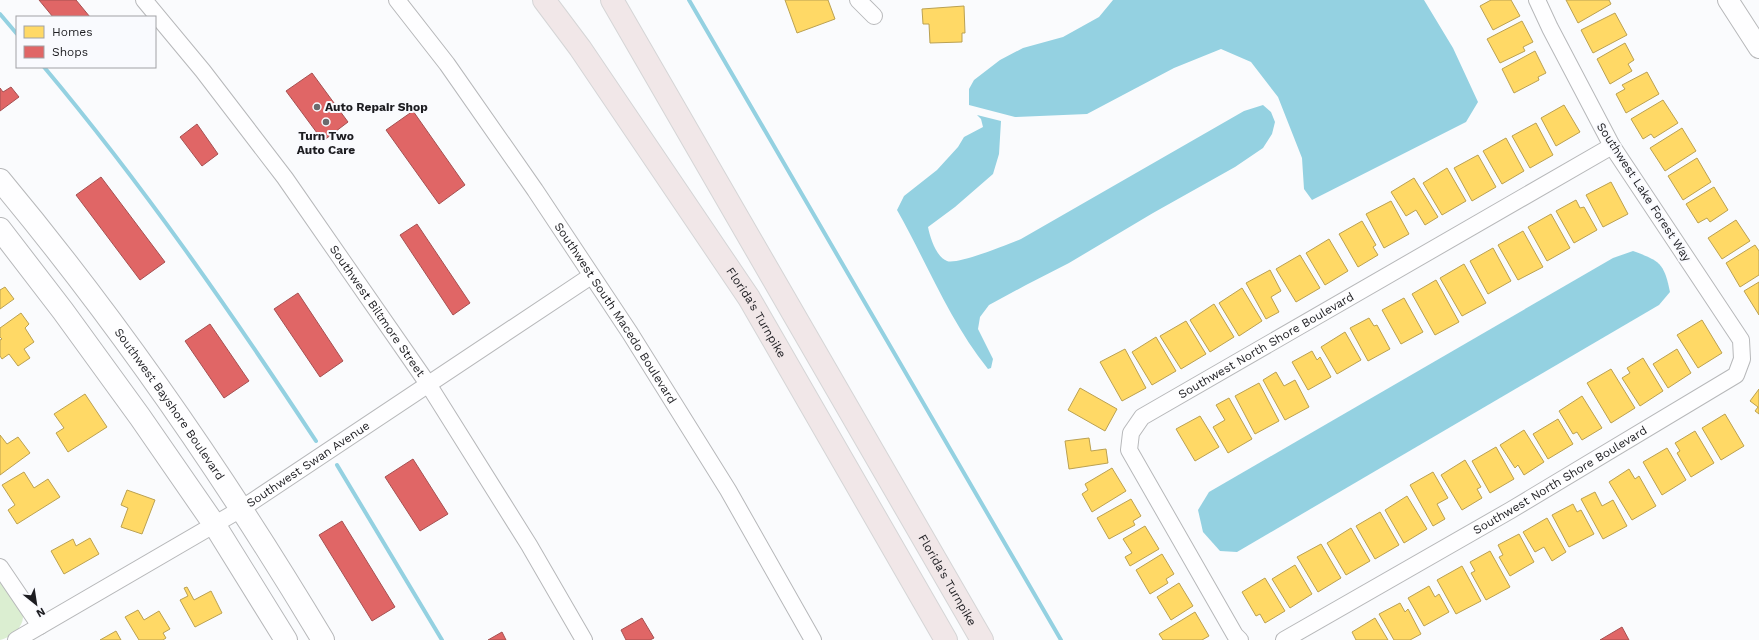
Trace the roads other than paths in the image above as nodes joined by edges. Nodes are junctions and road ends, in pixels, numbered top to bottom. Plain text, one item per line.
1 (144, 0) edge
2 (397, 0) edge
3 (544, 0) edge
4 (612, 0) edge
5 (858, 0) edge
6 (1537, 0) edge
7 (1728, 0) edge
8 (874, 16) dead end
9 (1759, 48) edge
10 (1612, 146) junction
11 (4, 192) edge
12 (1, 230) edge
13 (591, 276) junction
14 (118, 332) junction
15 (1742, 359) joint
16 (428, 384) junction
17 (240, 508) junction
18 (214, 524) junction
19 (0, 567) edge
20 (40, 626) junction
21 (16, 640) edge
22 (286, 640) edge
23 (323, 640) edge
24 (584, 640) edge
25 (813, 640) edge
26 (946, 640) edge
27 (982, 640) edge
28 (1240, 640) edge
29 (1284, 640) edge

1 - 16 street, Southwest Biltmore Street
2 - 13 street, Southwest South Macedo Boulevard
3 - 26 highway, Florida's Turnpike
4 - 27 highway, Florida's Turnpike
5 - 8 street
6 - 10 street, Southwest Lake Forest Way
7 - 9 street
10 - 15 street, Southwest Lake Forest Way
10 - 28 street, Southwest North Shore Boulevard
11 - 14 main road, Southwest Bayshore Boulevard
12 - 14 main road
12 - 18 main road
13 - 16 street, Southwest Swan Avenue
13 - 25 street, Southwest South Macedo Boulevard
14 - 17 main road, Southwest Bayshore Boulevard
15 - 29 street, Southwest North Shore Boulevard
16 - 17 street, Southwest Swan Avenue
16 - 24 street, Southwest Biltmore Street
17 - 18 street, Southwest Swan Avenue
17 - 23 main road, Southwest Bayshore Boulevard
18 - 20 street, Southwest Swan Avenue
18 - 22 main road
19 - 20 street
20 - 21 street, Southwest Swan Avenue

